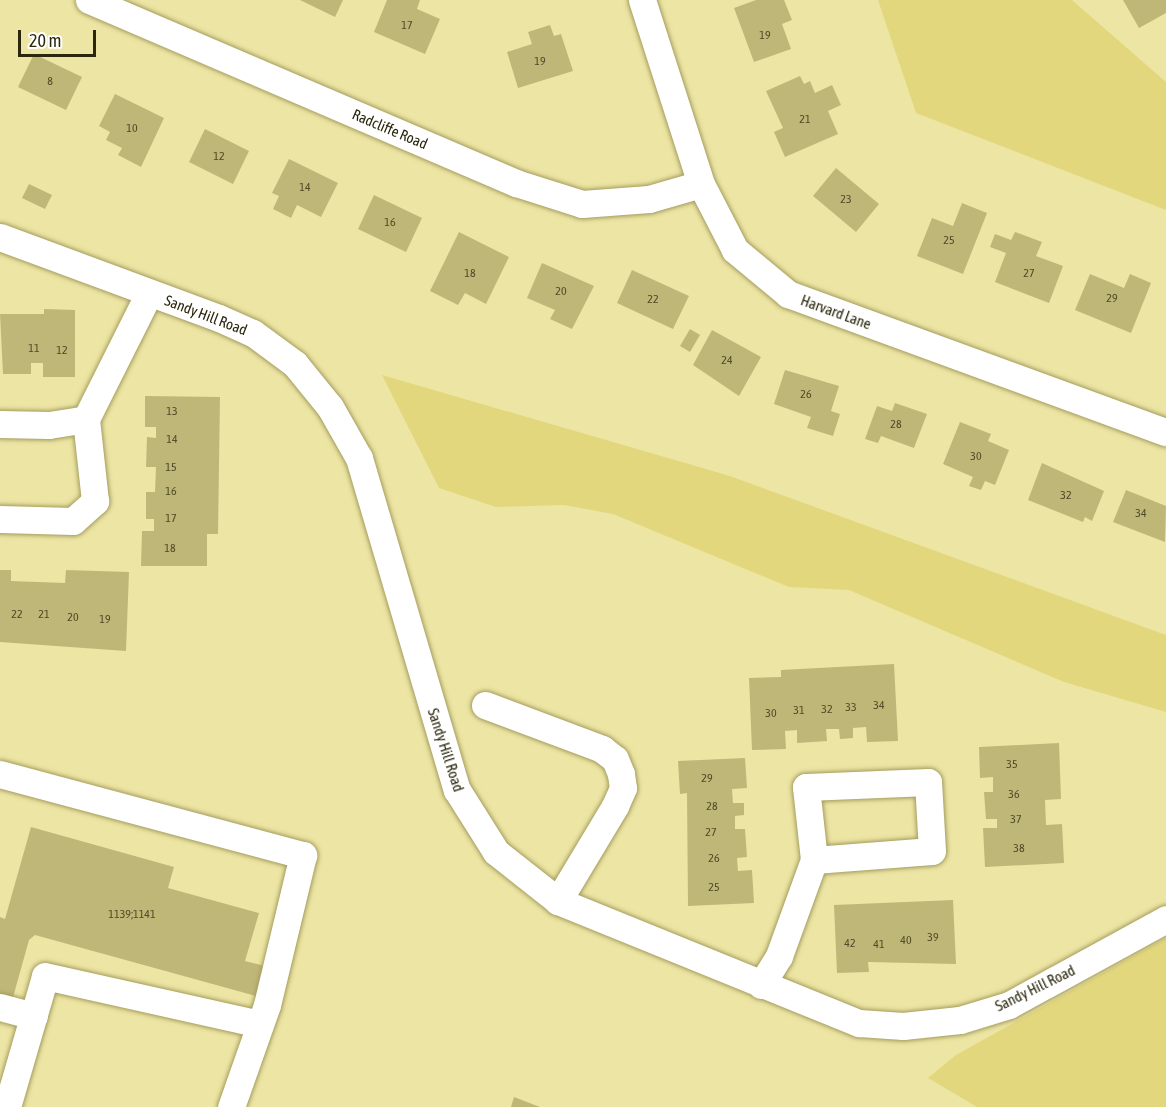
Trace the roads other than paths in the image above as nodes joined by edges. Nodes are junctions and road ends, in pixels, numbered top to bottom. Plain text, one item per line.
1 (88, 0) edge
2 (642, 0) edge
3 (701, 184) junction
4 (0, 237) edge
5 (149, 293) junction
6 (86, 419) junction
7 (0, 424) edge
8 (1166, 432) edge
9 (0, 519) edge
10 (485, 705) dead end
11 (0, 774) edge
12 (814, 860) junction
13 (558, 901) junction
14 (1166, 919) edge
15 (761, 985) junction
16 (0, 1007) edge
17 (34, 1016) junction
18 (260, 1024) junction
19 (7, 1107) edge
20 (231, 1107) edge

1 - 3 street, Radcliffe Road
2 - 3 street, Harvard Lane
3 - 8 street, Harvard Lane
4 - 5 street, Sandy Hill Road
5 - 6 street
5 - 13 street, Sandy Hill Road
6 - 7 street
6 - 9 street
10 - 13 street
11 - 18 street
12 - 12 street
12 - 15 street
13 - 15 street, Sandy Hill Road
14 - 15 street, Sandy Hill Road
16 - 17 street
17 - 18 street
17 - 19 street
18 - 20 street

